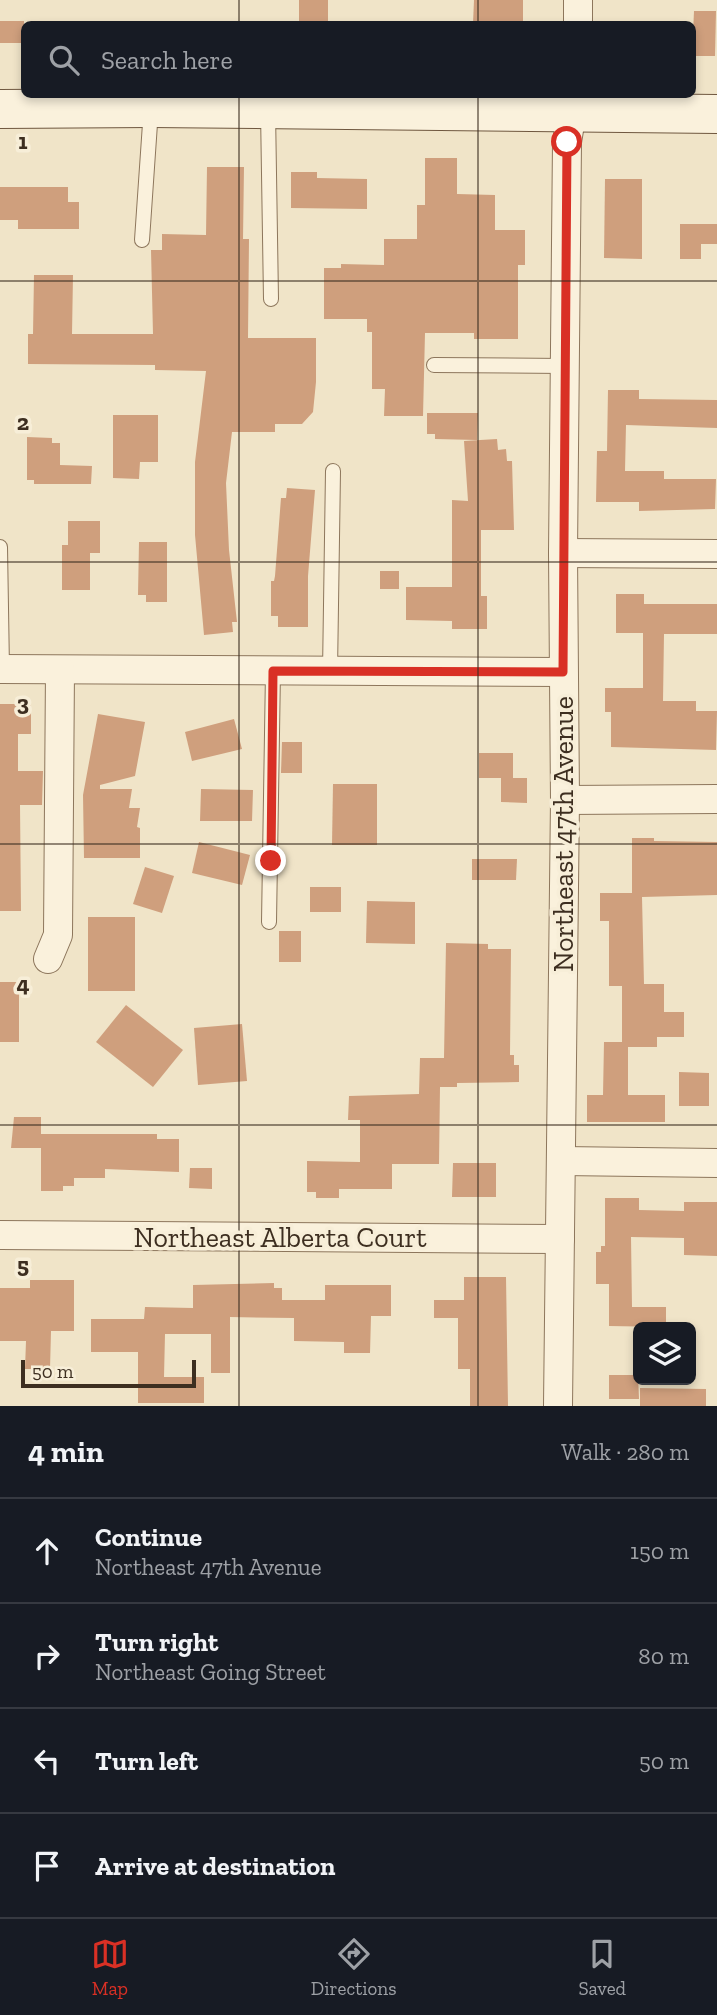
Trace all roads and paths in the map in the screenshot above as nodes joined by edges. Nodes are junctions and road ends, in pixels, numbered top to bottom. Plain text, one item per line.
1 (578, 0) edge
2 (578, 21) edge
3 (573, 104) edge
4 (151, 108) junction
5 (0, 109) edge
6 (268, 110) junction
7 (717, 114) edge
8 (142, 240) dead end
9 (271, 299) dead end
10 (434, 365) dead end
11 (565, 366) junction
12 (333, 471) dead end
13 (0, 547) edge
14 (563, 553) junction
15 (717, 554) edge
16 (1, 669) edge
17 (60, 670) junction
18 (273, 671) junction
19 (330, 672) junction
20 (563, 672) junction
21 (717, 799) edge
22 (565, 800) junction
23 (269, 922) dead end
24 (48, 959) dead end
25 (562, 1161) junction
26 (717, 1163) edge
27 (0, 1235) edge
28 (560, 1239) junction
29 (558, 1406) edge

1 - 2 street
3 - 6 street
3 - 7 street
3 - 11 street, Northeast 47th Avenue
4 - 5 street
4 - 6 street
4 - 8 lane
6 - 9 lane
10 - 11 lane
11 - 14 street, Northeast 47th Avenue
12 - 19 lane
13 - 16 lane
14 - 15 street
14 - 20 street, Northeast 47th Avenue
16 - 17 street
17 - 18 street
17 - 24 street
18 - 19 street
18 - 23 lane
19 - 20 street
20 - 22 street, Northeast 47th Avenue
21 - 22 street
22 - 25 street, Northeast 47th Avenue
25 - 26 street
25 - 28 street, Northeast 47th Avenue
27 - 28 street, Northeast Alberta Court
28 - 29 street, Northeast 47th Avenue

